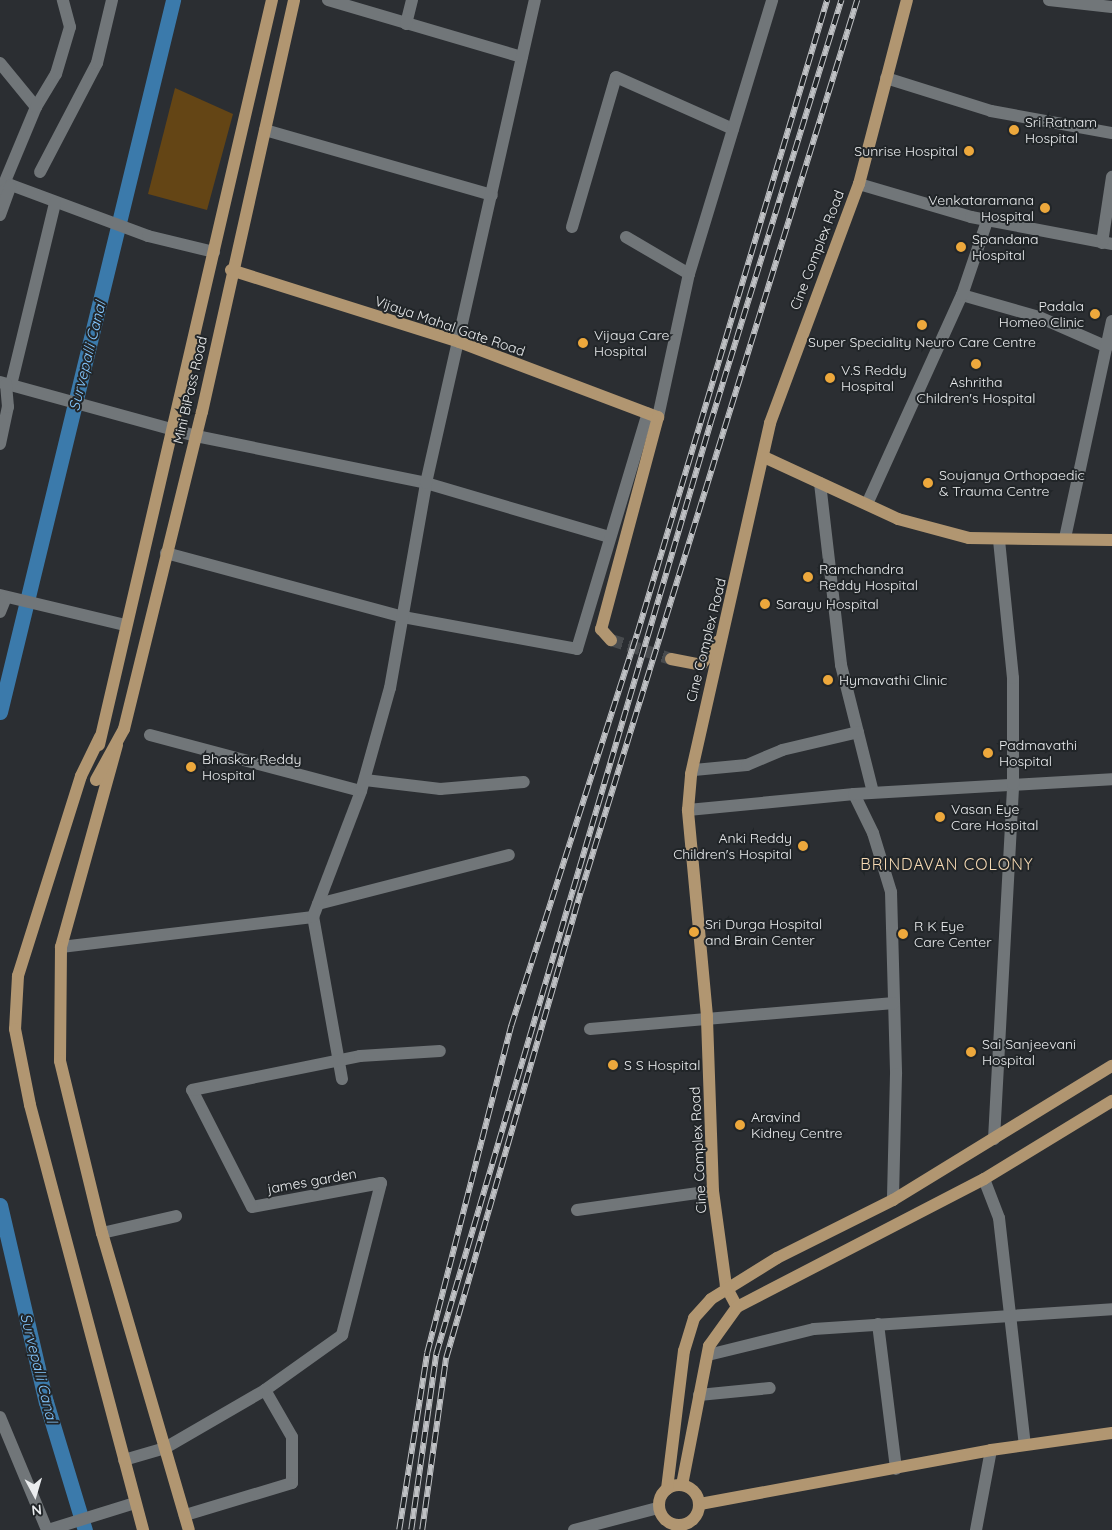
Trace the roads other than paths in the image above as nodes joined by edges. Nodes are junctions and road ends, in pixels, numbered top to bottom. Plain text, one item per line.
1 (63, 0) edge
2 (112, 0) edge
3 (272, 0) edge
4 (294, 0) edge
5 (328, 0) edge
6 (412, 0) edge
7 (535, 0) edge
8 (772, 0) edge
9 (907, 0) edge
10 (1049, 0) edge
11 (1112, 6) edge
12 (406, 24) junction
13 (522, 57) junction
14 (0, 63) edge
15 (886, 78) junction
16 (36, 107) junction
17 (733, 129) junction
18 (265, 130) junction
19 (1112, 133) edge
20 (40, 172) dead end
21 (1112, 177) edge
22 (859, 184) junction
23 (11, 185) junction
24 (0, 194) edge
25 (492, 195) junction
26 (55, 203) junction
27 (0, 215) edge
28 (988, 221) junction
29 (572, 227) dead end
30 (626, 237) dead end
31 (1107, 243) edge
32 (214, 252) junction
33 (231, 270) junction
34 (689, 274) junction
35 (962, 295) junction
36 (1112, 321) edge
37 (459, 342) junction
38 (1107, 348) junction
39 (5, 384) edge
40 (653, 415) junction
41 (174, 429) junction
42 (196, 436) junction
43 (0, 444) edge
44 (764, 457) junction
45 (426, 483) junction
46 (820, 483) junction
47 (867, 504) junction
48 (609, 537) junction
49 (1065, 538) junction
50 (1112, 540) edge
51 (1000, 541) junction
52 (166, 553) junction
53 (4, 597) edge
54 (0, 612) edge
55 (402, 617) junction
56 (125, 625) junction
57 (725, 632) junction
58 (611, 640) dead end
59 (671, 659) tunnel mouth
60 (858, 732) junction
61 (150, 735) dead end
62 (100, 738) junction
63 (117, 745) junction
64 (694, 770) junction
65 (1112, 779) edge
66 (524, 782) dead end
67 (1013, 784) junction
68 (363, 786) junction
69 (873, 792) junction
70 (854, 794) junction
71 (688, 810) junction
72 (510, 856) dead end
73 (318, 904) junction
74 (313, 917) junction
75 (62, 946) junction
76 (894, 1003) junction
77 (706, 1016) junction
78 (590, 1029) dead end
79 (440, 1052) dead end
80 (339, 1063) junction
81 (1112, 1066) edge
82 (342, 1079) dead end
83 (1112, 1101) edge
84 (994, 1140) junction
85 (984, 1179) junction
86 (713, 1191) junction
87 (893, 1200) junction
88 (577, 1210) dead end
89 (176, 1216) dead end
90 (102, 1233) junction
91 (726, 1286) junction
92 (737, 1307) junction
93 (1112, 1309) edge
94 (1010, 1315) junction
95 (878, 1324) junction
96 (708, 1355) junction
97 (770, 1388) dead end
98 (265, 1390) junction
99 (699, 1395) junction
100 (0, 1417) edge
101 (1112, 1433) edge
102 (1025, 1445) junction
103 (165, 1448) junction
104 (991, 1450) junction
105 (13, 1452) junction
106 (0, 1456) edge
107 (124, 1460) junction
108 (896, 1469) junction
109 (682, 1485) junction
110 (667, 1489) junction
111 (136, 1503) junction
112 (700, 1504) junction
113 (658, 1508) junction
114 (185, 1515) junction
115 (618, 1524) edge
116 (680, 1528) edge
117 (47, 1530) edge
118 (143, 1530) edge
119 (189, 1530) edge
120 (574, 1530) edge
121 (976, 1530) edge

1 - 16 street
2 - 20 street
3 - 32 main road
4 - 18 main road, Mini BiPass Road
5 - 12 street
6 - 12 street
7 - 13 street
8 - 17 street
9 - 15 main road, Cine Complex Road
10 - 11 street
12 - 13 street
13 - 25 street
14 - 16 street
15 - 19 street
15 - 22 main road, Cine Complex Road
16 - 24 street
17 - 29 street
17 - 34 street
18 - 25 street
18 - 33 main road, Mini BiPass Road
21 - 31 street
22 - 28 street
22 - 44 main road, Cine Complex Road
23 - 24 street
23 - 26 street
23 - 27 street
25 - 37 street
26 - 32 street
26 - 39 street
28 - 31 street
28 - 35 street
30 - 34 street
32 - 41 main road
33 - 37 main road, Vijaya Mahal Gate Road
33 - 42 main road, Mini BiPass Road
34 - 40 street
35 - 38 street
35 - 47 street
36 - 38 street
37 - 40 main road, Vijaya Mahal Gate Road
37 - 45 street
38 - 49 street
39 - 41 street
39 - 43 street
40 - 48 street
40 - 58 main road
41 - 42 street
41 - 56 main road
42 - 45 street
42 - 52 main road, Mini BiPass Road
44 - 46 main road
44 - 57 main road, Cine Complex Road
45 - 48 street
45 - 55 street
46 - 47 main road
46 - 60 street
47 - 51 main road
48 - 55 street
49 - 50 main road
49 - 51 main road
51 - 67 street
52 - 55 street
52 - 63 main road, Mini BiPass Road
53 - 54 street
53 - 56 street
55 - 68 street
56 - 62 main road
57 - 59 main road
57 - 64 main road, Cine Complex Road
60 - 64 street
60 - 69 street
61 - 68 street
62 - 63 main road, Mini BiPass Road
62 - 107 main road
63 - 75 main road
64 - 71 main road, Cine Complex Road
65 - 67 street
66 - 68 street
67 - 69 street
67 - 84 street
68 - 73 street
69 - 70 street
70 - 71 street
70 - 76 street
71 - 77 main road, Cine Complex Road
72 - 73 street
73 - 74 street
74 - 75 street
74 - 80 street
75 - 90 main road
76 - 77 street
76 - 87 street
77 - 78 street
77 - 86 main road, Cine Complex Road
79 - 80 street
80 - 82 street
80 - 98 street, james garden
81 - 84 main road
83 - 85 main road
84 - 87 main road
85 - 92 main road
85 - 94 street
86 - 88 street
86 - 91 main road, Cine Complex Road
87 - 91 main road
89 - 90 street
90 - 103 main road
91 - 92 main road, Cine Complex Road
91 - 110 main road
92 - 96 main road
93 - 94 street
94 - 95 street
94 - 102 street
95 - 96 street
95 - 108 street
96 - 99 main road
97 - 99 street
98 - 103 street
98 - 114 street
99 - 109 main road
100 - 105 street
101 - 102 main road
102 - 104 main road
103 - 107 street
103 - 114 main road
104 - 108 main road
104 - 121 street
105 - 106 street
105 - 117 street
107 - 111 main road
108 - 112 main road
109 - 110 main road
109 - 112 main road
110 - 113 main road
111 - 117 street
111 - 118 main road
112 - 116 main road
113 - 115 street
113 - 116 main road
114 - 119 main road
115 - 120 street

